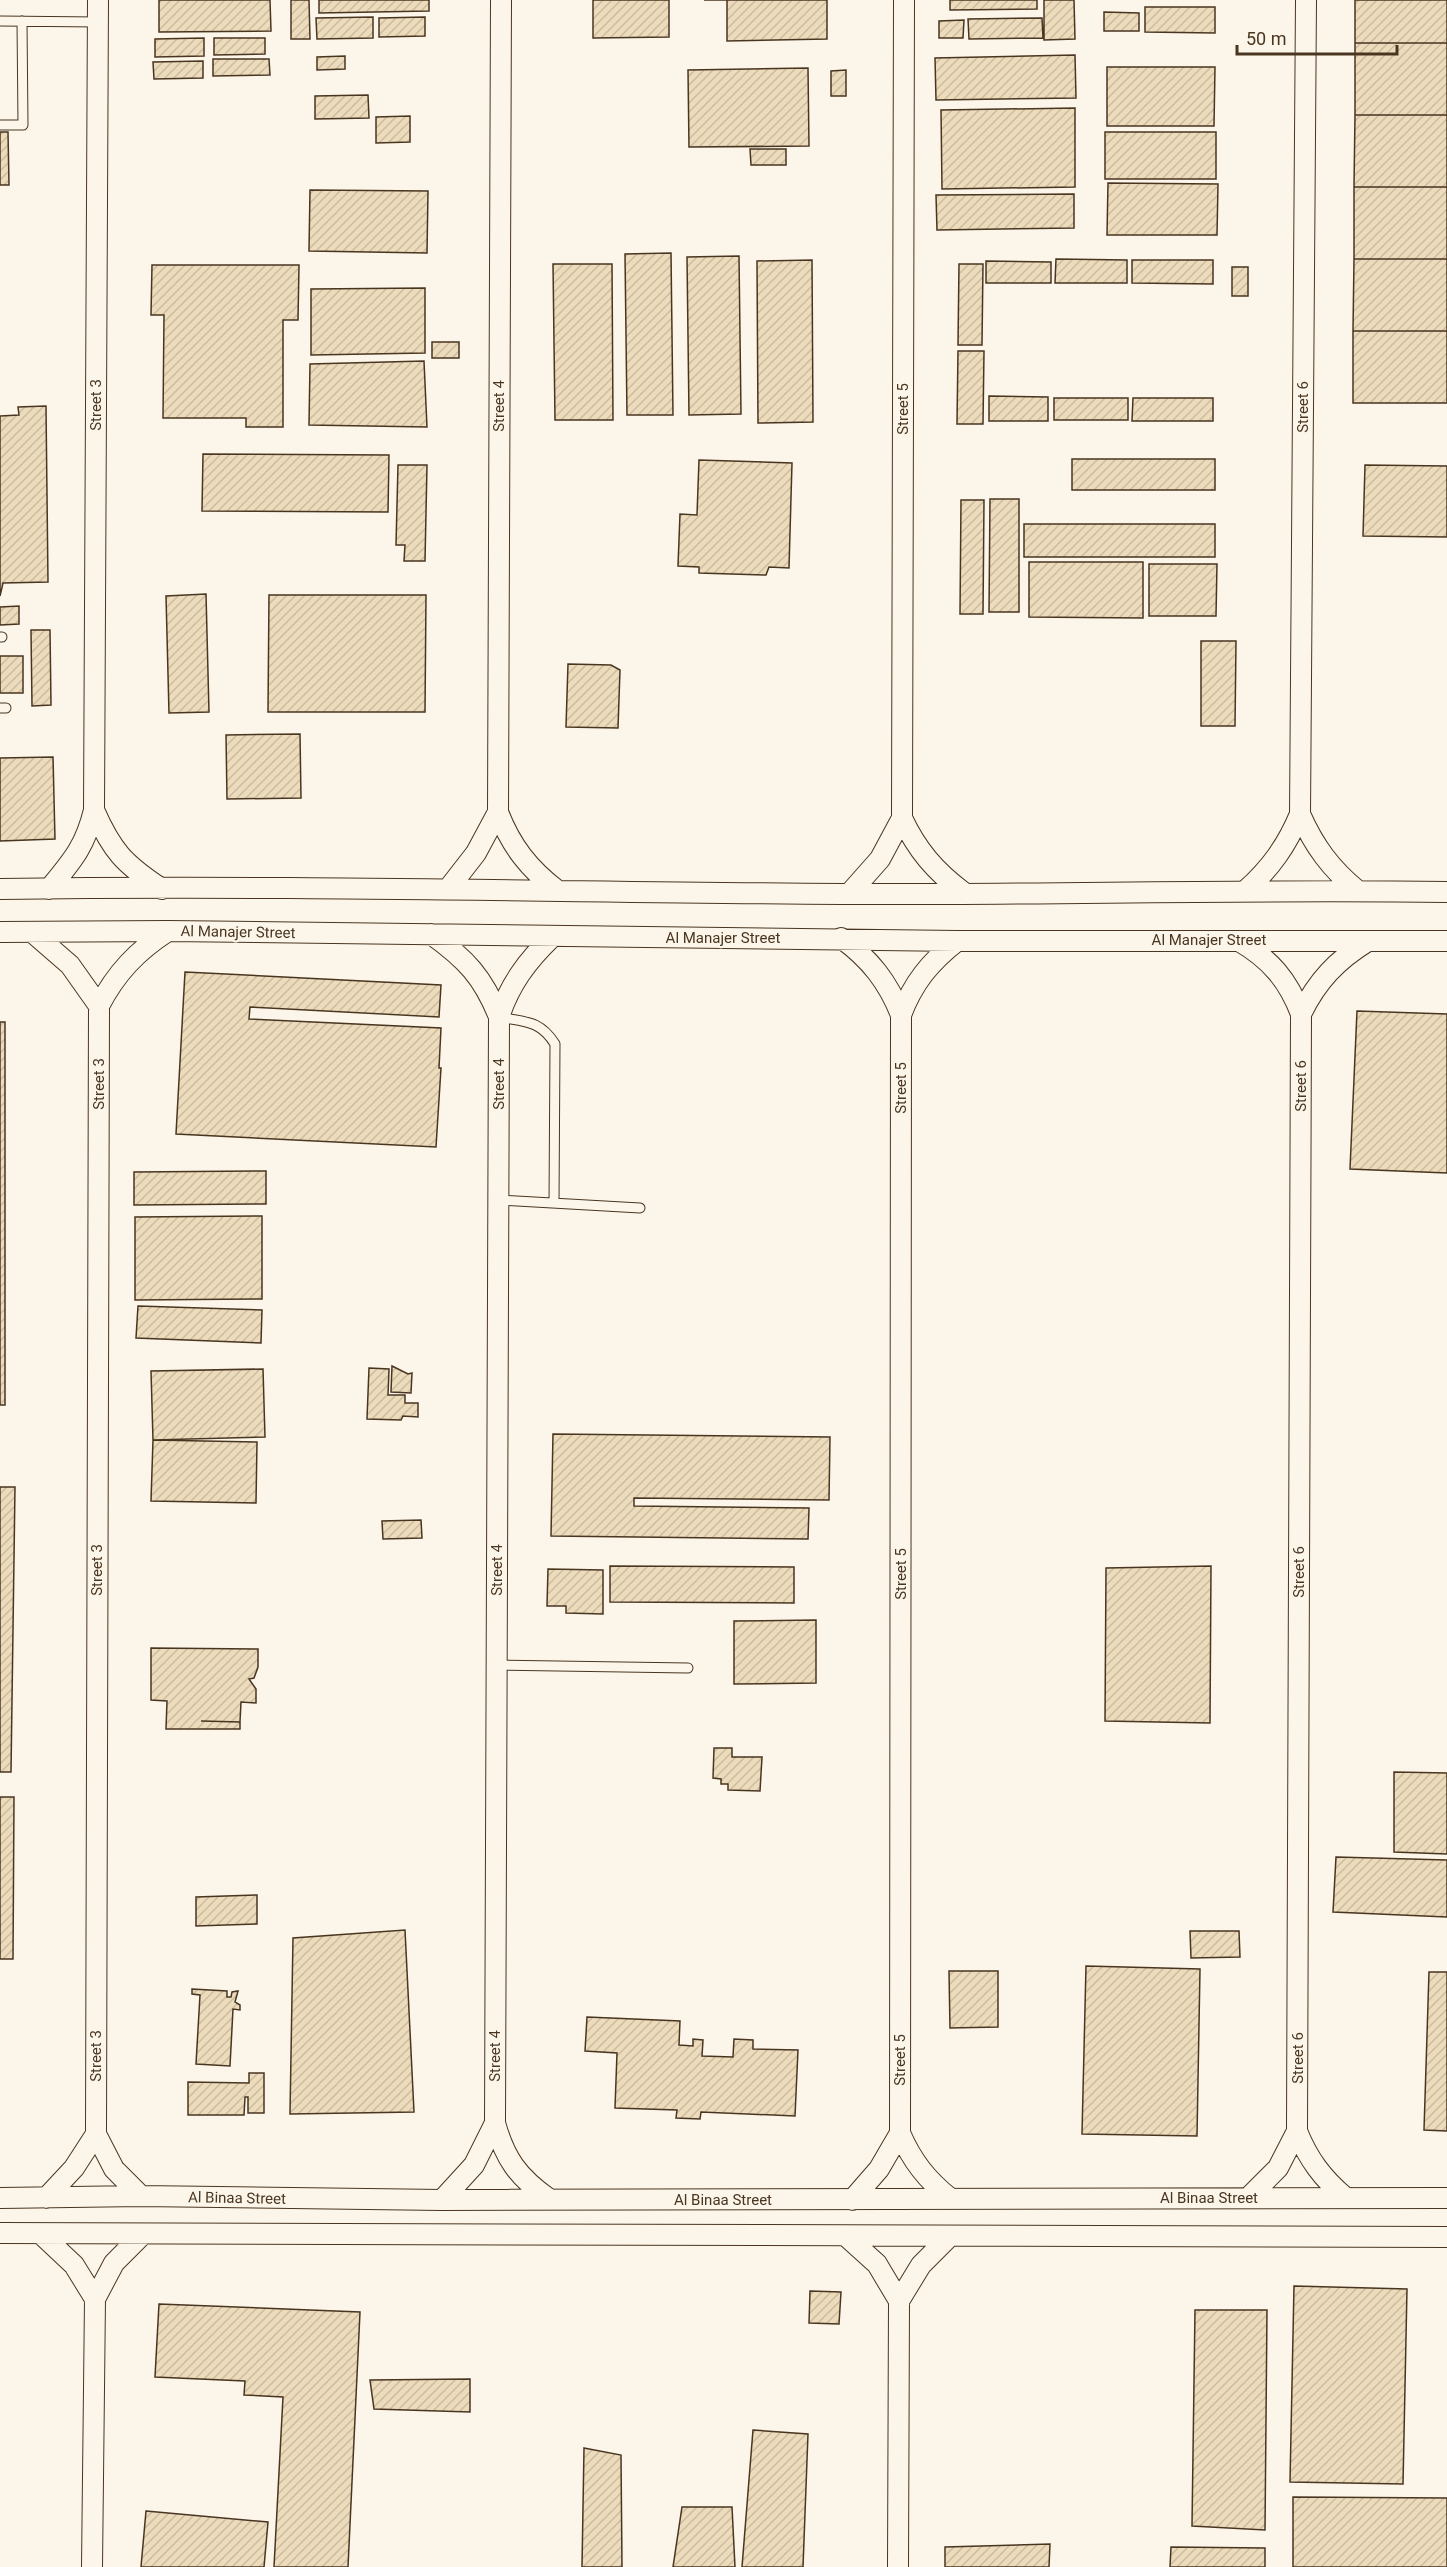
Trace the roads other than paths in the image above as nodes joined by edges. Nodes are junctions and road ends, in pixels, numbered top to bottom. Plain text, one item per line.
1 (98, 0) edge
2 (501, 0) edge
3 (904, 0) edge
4 (1306, 0) edge
5 (0, 21) edge
6 (22, 21) junction
7 (98, 22) junction
8 (0, 125) edge
9 (94, 810) junction
10 (498, 812) junction
11 (1300, 814) junction
12 (902, 818) junction
13 (6, 888) edge
14 (49, 889) junction
15 (162, 889) junction
16 (448, 889) junction
17 (558, 891) junction
18 (1245, 891) junction
19 (1358, 891) junction
20 (963, 892) junction
21 (1447, 892) edge
22 (849, 894) junction
23 (168, 931) junction
24 (0, 932) edge
25 (32, 932) junction
26 (431, 934) junction
27 (552, 937) junction
28 (841, 938) junction
29 (1237, 940) junction
30 (957, 941) junction
31 (1368, 941) junction
32 (1447, 941) edge
33 (99, 1006) junction
34 (1301, 1014) junction
35 (901, 1015) junction
36 (499, 1017) junction
37 (498, 1200) junction
38 (554, 1203) junction
39 (640, 1208) dead end
40 (496, 1665) junction
41 (688, 1668) dead end
42 (495, 2123) junction
43 (1297, 2131) junction
44 (900, 2133) junction
45 (96, 2134) junction
46 (141, 2196) junction
47 (0, 2198) edge
48 (1248, 2198) junction
49 (1346, 2198) junction
50 (46, 2199) junction
51 (549, 2199) junction
52 (951, 2199) junction
53 (1447, 2199) edge
54 (442, 2200) junction
55 (852, 2200) junction
56 (0, 2234) edge
57 (41, 2234) junction
58 (143, 2234) junction
59 (846, 2236) junction
60 (950, 2236) junction
61 (1447, 2237) edge
62 (95, 2299) junction
63 (899, 2301) junction
64 (92, 2567) edge
65 (898, 2567) edge

1 - 7 street, Street 3
2 - 10 street, Street 4
3 - 12 street, Street 5
4 - 11 street, Street 6
5 - 6 lane
6 - 7 lane
6 - 8 lane
7 - 9 street, Street 3
9 - 14 street, Street 3
9 - 15 street, Street 3
10 - 16 street, Street 4
10 - 17 street, Street 4
11 - 18 street, Street 6
11 - 19 street, Street 6
12 - 20 street, Street 5
12 - 22 street, Street 5
13 - 14 street
14 - 15 street
15 - 16 street
16 - 17 street
17 - 22 street
18 - 19 street
18 - 20 street
19 - 21 street
20 - 22 street
23 - 25 street, Al Manajer Street
23 - 26 street, Al Manajer Street
23 - 33 street, Street 3
24 - 25 street, Al Manajer Street
25 - 33 street
26 - 27 street, Al Manajer Street
26 - 36 street, Street 4
27 - 28 street, Al Manajer Street
27 - 36 street, Street 4
28 - 30 street, Al Manajer Street
28 - 35 street, Street 5
29 - 30 street, Al Manajer Street
29 - 31 street, Al Manajer Street
29 - 34 street, Street 6
30 - 35 street, Street 5
31 - 32 street, Al Manajer Street
31 - 34 street, Street 6
33 - 45 street, Street 3
34 - 43 street, Street 6
35 - 44 street, Street 5
36 - 37 street, Street 4
36 - 38 lane
37 - 38 lane
37 - 40 street, Street 4
38 - 39 lane
40 - 41 lane
40 - 42 street, Street 4
42 - 51 street, Street 4
42 - 54 street, Street 4
43 - 48 street, Street 6
43 - 49 street, Street 6
44 - 52 street, Street 5
44 - 55 street
45 - 46 street, Street 3
45 - 50 street
46 - 50 street, Al Binaa Street
46 - 54 street, Al Binaa Street
47 - 50 street, Al Binaa Street
48 - 49 street, Al Binaa Street
48 - 52 street, Al Binaa Street
49 - 53 street, Al Binaa Street
51 - 54 street, Al Binaa Street
51 - 55 street, Al Binaa Street
52 - 55 street, Al Binaa Street
56 - 57 street
57 - 58 street
57 - 62 street
58 - 59 street
58 - 62 street
59 - 60 street
59 - 63 street
60 - 61 street
60 - 63 street
62 - 64 street
63 - 65 street

